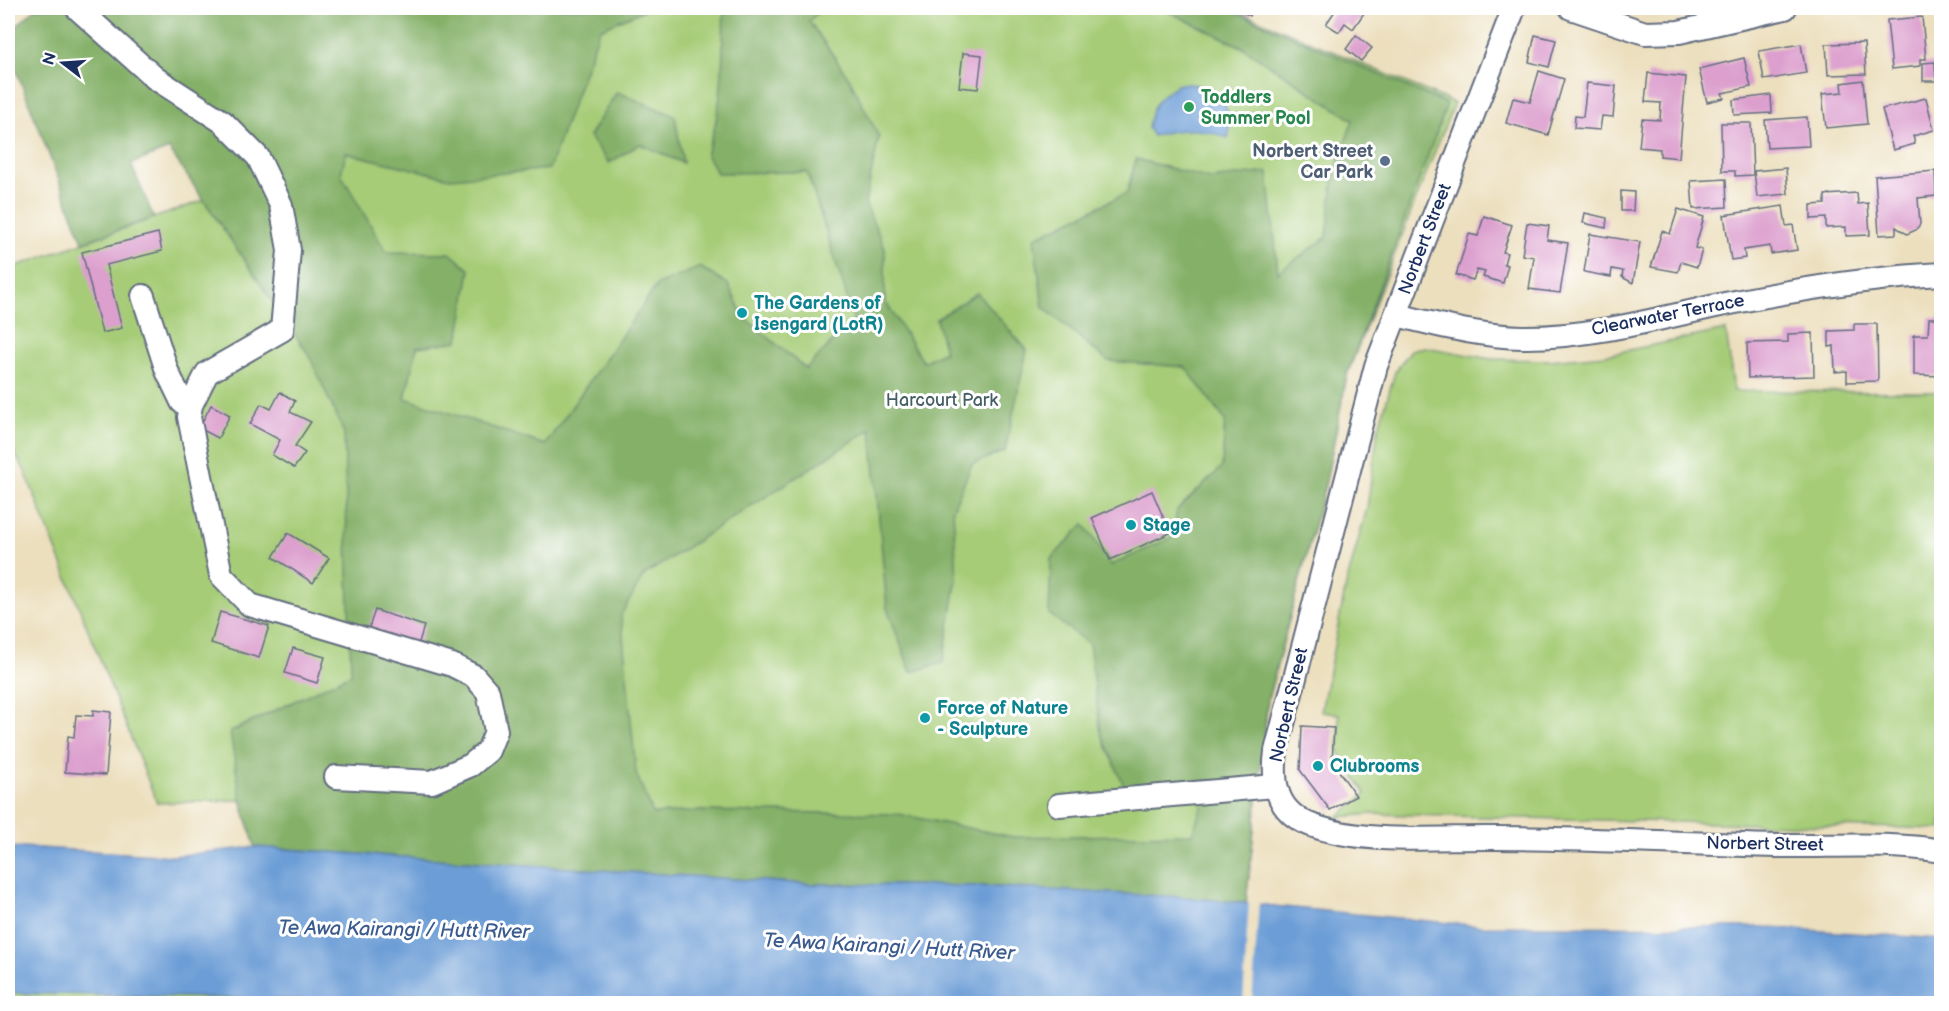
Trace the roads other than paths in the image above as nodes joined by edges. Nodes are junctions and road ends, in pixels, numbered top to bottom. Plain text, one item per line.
1 (77, 8) edge
2 (1514, 8) edge
3 (1571, 8) edge
4 (1785, 8) edge
5 (1941, 274) edge
6 (142, 296) dead end
7 (1396, 315) junction
8 (191, 405) junction
9 (336, 777) dead end
10 (1278, 794) junction
11 (1059, 805) dead end
12 (1941, 851) edge

1 - 8 street
2 - 7 street, Norbert Street
3 - 4 street
5 - 7 street, Clearwater Terrace
6 - 8 street
7 - 10 street, Norbert Street
8 - 9 street
10 - 11 street
10 - 12 street, Norbert Street

